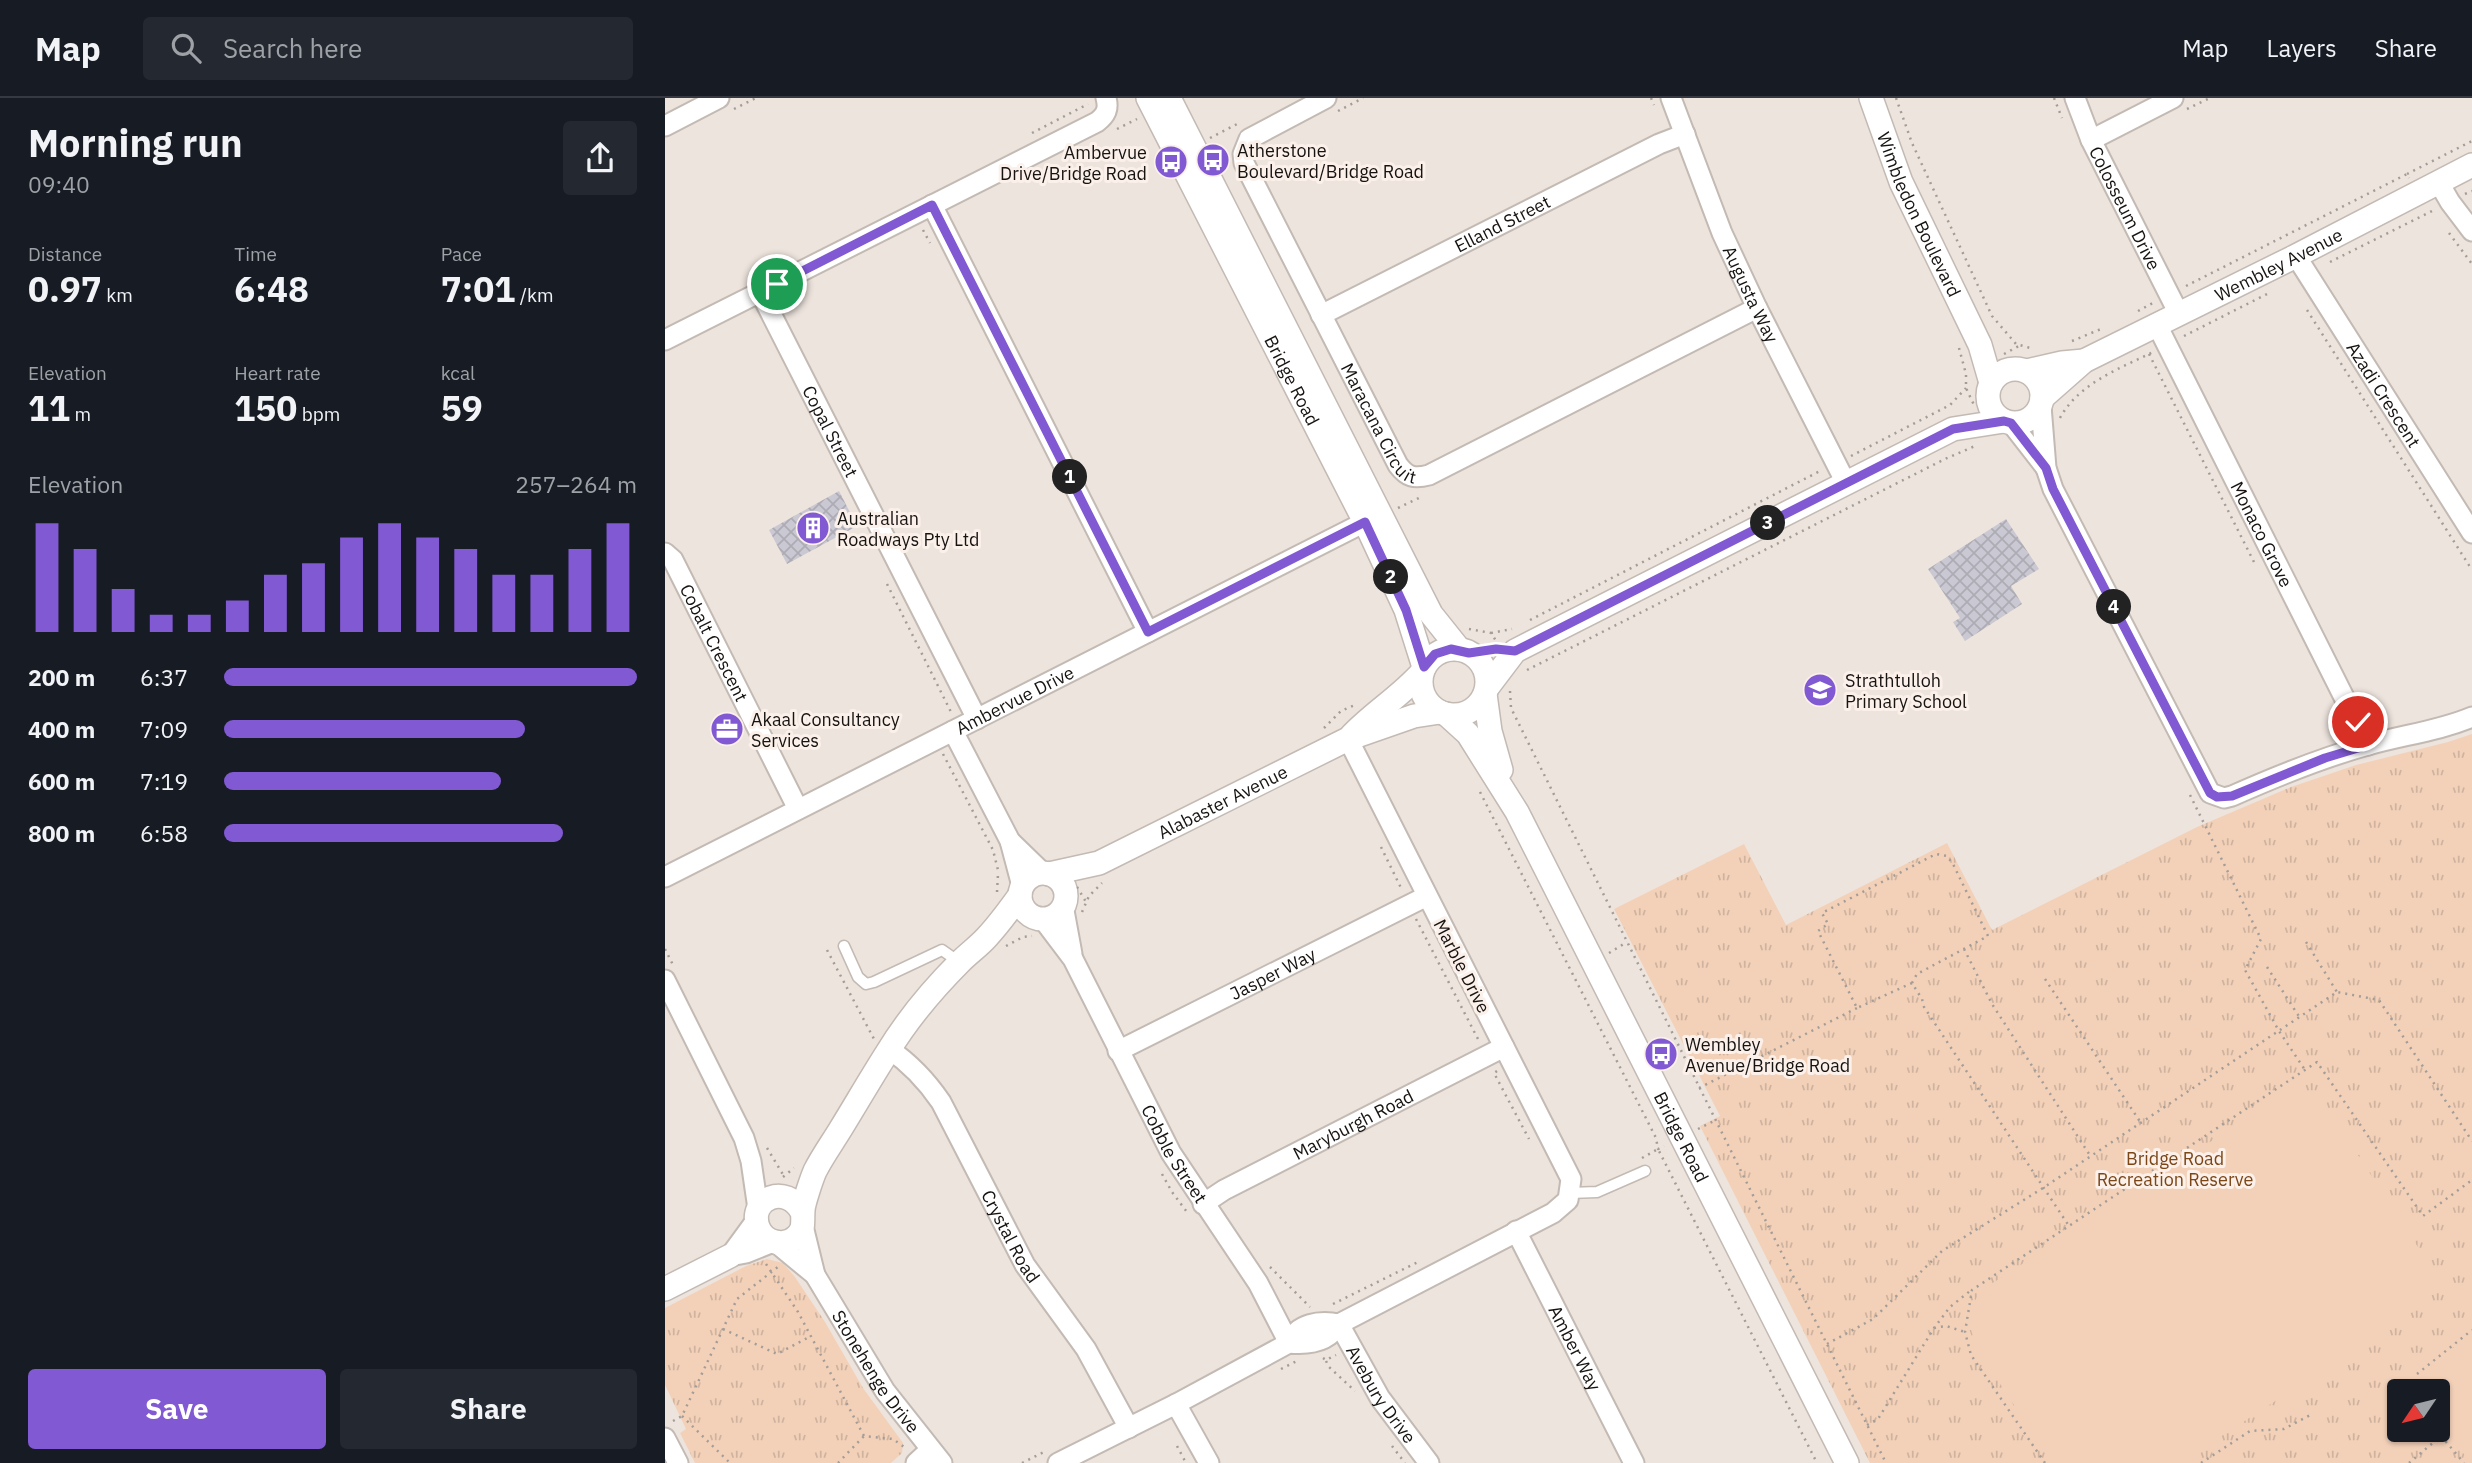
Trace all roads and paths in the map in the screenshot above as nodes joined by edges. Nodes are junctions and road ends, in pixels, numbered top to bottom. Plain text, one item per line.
1 (719, 98) edge
2 (1107, 98) edge
3 (1148, 98) edge
4 (1169, 98) edge
5 (1363, 98) edge
6 (1671, 98) edge
7 (1871, 98) edge
8 (1896, 98) edge
9 (2075, 98) edge
10 (2173, 98) edge
11 (1332, 104) edge
12 (665, 125) edge
13 (1685, 134) junction
14 (2091, 140) junction
15 (2472, 141) edge
16 (2472, 165) edge
17 (2412, 184) junction
18 (2472, 191) edge
19 (2444, 192) junction
20 (932, 205) junction
21 (2472, 231) edge
22 (2448, 232) dead end
23 (2472, 264) edge
24 (2302, 265) junction
25 (2277, 288) dead end
26 (760, 292) junction
27 (2148, 294) dead end
28 (2174, 304) junction
29 (2304, 305) dead end
30 (1757, 309) junction
31 (1321, 315) junction
32 (1971, 327) junction
33 (2162, 335) junction
34 (665, 340) edge
35 (2038, 349) dead end
36 (2084, 361) junction
37 (2022, 370) junction
38 (1966, 388) dead end
39 (1989, 391) junction
40 (2041, 402) junction
41 (2008, 422) junction
42 (1953, 429) junction
43 (2041, 432) junction
44 (1979, 444) dead end
45 (2046, 468) junction
46 (1841, 473) junction
47 (1365, 522) junction
48 (2472, 533) edge
49 (665, 553) edge
50 (2472, 570) edge
51 (1148, 632) junction
52 (1491, 634) dead end
53 (1464, 651) junction
54 (1521, 661) junction
55 (1423, 670) junction
56 (1512, 685) dead end
57 (1486, 691) junction
58 (1365, 701) dead end
59 (1443, 713) junction
60 (2472, 717) edge
61 (977, 719) junction
62 (953, 731) junction
63 (1318, 734) dead end
64 (1348, 739) junction
65 (2368, 745) junction
66 (798, 809) junction
67 (1517, 812) junction
68 (2204, 823) dead end
69 (1010, 841) junction
70 (1380, 844) dead end
71 (1098, 863) junction
72 (1046, 873) junction
73 (665, 877) edge
74 (1021, 891) junction
75 (1427, 896) junction
76 (1064, 902) junction
77 (1409, 905) junction
78 (1043, 922) junction
79 (995, 942) junction
80 (2306, 942) dead end
81 (844, 946) dead end
82 (1964, 949) junction
83 (1073, 959) junction
84 (960, 962) junction
85 (2267, 967) dead end
86 (2045, 979) dead end
87 (665, 980) edge
88 (1912, 983) junction
89 (2337, 992) junction
90 (1857, 1008) junction
91 (2300, 1018) junction
92 (2279, 1031) junction
93 (889, 1049) junction
94 (1118, 1051) junction
95 (1495, 1059) junction
96 (2305, 1070) junction
97 (1699, 1088) junction
98 (2141, 1123) junction
99 (2472, 1141) edge
100 (2091, 1157) junction
101 (1637, 1160) dead end
102 (751, 1161) junction
103 (806, 1168) junction
104 (1645, 1171) dead end
105 (2472, 1180) edge
106 (2043, 1188) junction
107 (776, 1192) junction
108 (1570, 1193) junction
109 (1203, 1204) junction
110 (758, 1214) junction
111 (803, 1219) junction
112 (2069, 1226) junction
113 (1516, 1231) junction
114 (768, 1244) junction
115 (730, 1256) junction
116 (795, 1256) junction
117 (1271, 1268) dead end
118 (771, 1272) junction
119 (815, 1275) junction
120 (665, 1289) edge
121 (1972, 1290) junction
122 (1310, 1306) dead end
123 (1339, 1324) junction
124 (1934, 1328) junction
125 (723, 1329) junction
126 (2472, 1330) edge
127 (1965, 1332) junction
128 (811, 1336) junction
129 (1289, 1343) junction
130 (1827, 1345) junction
131 (2417, 1374) dead end
132 (1176, 1404) junction
133 (2312, 1414) dead end
134 (682, 1416) junction
135 (1867, 1425) junction
136 (665, 1426) edge
137 (1129, 1428) junction
138 (864, 1436) junction
139 (665, 1438) edge
140 (926, 1459) edge
141 (678, 1463) edge
142 (730, 1463) edge
143 (838, 1463) edge
144 (1058, 1463) edge
145 (1209, 1463) edge
146 (1429, 1463) edge
147 (1635, 1463) edge
148 (1817, 1463) edge
149 (1847, 1463) edge
150 (1886, 1463) edge
151 (2045, 1463) edge
152 (2201, 1463) edge
153 (2409, 1463) edge
154 (2464, 1463) edge

1 - 12 street
2 - 20 street
3 - 47 street, Bridge Road
4 - 53 street, Bridge Road
5 - 11 path
6 - 13 street, Augusta Way
7 - 32 street, Wimbledon Boulevard
8 - 35 path
9 - 14 street, Colosseum Drive
10 - 14 street
11 - 31 street, Maracana Circuit
13 - 30 street, Augusta Way
13 - 31 street, Elland Street
14 - 28 street, Colosseum Drive
15 - 17 path
16 - 19 street, Wembley Avenue
17 - 19 street, Wembley Avenue
17 - 24 street, Wembley Avenue
17 - 28 path
18 - 19 path
19 - 21 street
19 - 24 path
20 - 26 street
20 - 51 street
22 - 23 path
24 - 28 street, Wembley Avenue
24 - 48 street, Azadi Crescent
25 - 33 path
26 - 34 street
26 - 61 street, Copal Street
27 - 28 path
28 - 33 street, Wembley Avenue
29 - 50 path
30 - 31 street, Maracana Circuit
30 - 46 street, Augusta Way
32 - 37 street, Wimbledon Boulevard
32 - 39 street, Wimbledon Boulevard
33 - 36 street, Wembley Avenue
33 - 43 path
33 - 65 street, Monaco Grove
36 - 37 street, Wembley Avenue
36 - 40 street, Wembley Avenue
37 - 39 street
37 - 40 street
38 - 46 path
39 - 41 street
39 - 42 street
40 - 41 street
40 - 43 street
41 - 42 street
41 - 45 street
42 - 46 street
43 - 45 street
44 - 54 path
45 - 65 street
46 - 52 path
46 - 54 street
47 - 51 street, Ambervue Drive
47 - 55 street, Bridge Road
49 - 66 street, Cobalt Crescent
51 - 61 street, Ambervue Drive
53 - 54 street
53 - 55 street
53 - 57 street
54 - 57 street
55 - 59 street
55 - 64 street, Alabaster Avenue
56 - 97 path
57 - 59 street
57 - 67 street, Bridge Road
58 - 63 path
59 - 64 street, Alabaster Avenue
59 - 67 street, Bridge Road
60 - 65 street
61 - 62 street, Ambervue Drive
62 - 66 street, Ambervue Drive
62 - 69 street
64 - 71 street, Alabaster Avenue
64 - 75 street, Marble Drive
66 - 73 street, Ambervue Drive
67 - 149 street, Bridge Road
68 - 92 path
69 - 72 street
69 - 74 street
70 - 77 path
71 - 72 street, Alabaster Avenue
71 - 76 street, Alabaster Avenue
72 - 74 street
72 - 76 street
74 - 78 street
74 - 79 street
75 - 77 street, Jasper Way
75 - 95 street, Marble Drive
76 - 78 street
76 - 83 street, Cobble Street
77 - 94 street, Jasper Way
77 - 95 path
78 - 79 street
78 - 79 path
78 - 83 street, Cobble Street
79 - 84 street
80 - 89 path
81 - 84 lane
82 - 88 path
82 - 90 path
82 - 100 path
83 - 94 street, Cobble Street
84 - 93 street
85 - 91 path
86 - 98 path
87 - 102 street
88 - 90 path
88 - 106 path
89 - 91 path
89 - 99 path
90 - 97 path
91 - 92 path
92 - 96 path
92 - 98 path
93 - 103 street
93 - 137 street, Crystal Road
94 - 109 street, Cobble Street
95 - 108 street, Marble Drive
95 - 109 street, Maryburgh Road
96 - 105 path
96 - 112 path
97 - 130 path
98 - 100 path
100 - 106 path
101 - 148 path
102 - 107 street
102 - 110 street
103 - 107 street
103 - 107 path
103 - 111 street
104 - 108 lane
106 - 112 path
106 - 130 path
107 - 110 street
107 - 111 street
108 - 113 street
109 - 129 street, Cobble Street
110 - 114 street
110 - 115 street
111 - 114 street
111 - 119 street, Stonehenge Drive
112 - 121 path
113 - 123 street
113 - 147 street, Amber Way
114 - 115 street
114 - 116 street, Stonehenge Drive
114 - 118 path
115 - 120 street
116 - 118 path
116 - 119 street, Stonehenge Drive
117 - 122 path
118 - 125 path
118 - 128 path
119 - 140 street, Stonehenge Drive
121 - 124 path
121 - 127 path
123 - 129 street
123 - 146 street, Avebury Drive
124 - 127 path
124 - 135 path
125 - 128 path
125 - 134 path
126 - 131 path
127 - 151 path
128 - 138 path
129 - 132 street
130 - 135 path
132 - 137 street
132 - 145 street
133 - 152 path
134 - 136 path
134 - 142 path
135 - 150 path
137 - 144 street
138 - 140 path
138 - 143 path
139 - 141 street
153 - 154 path

